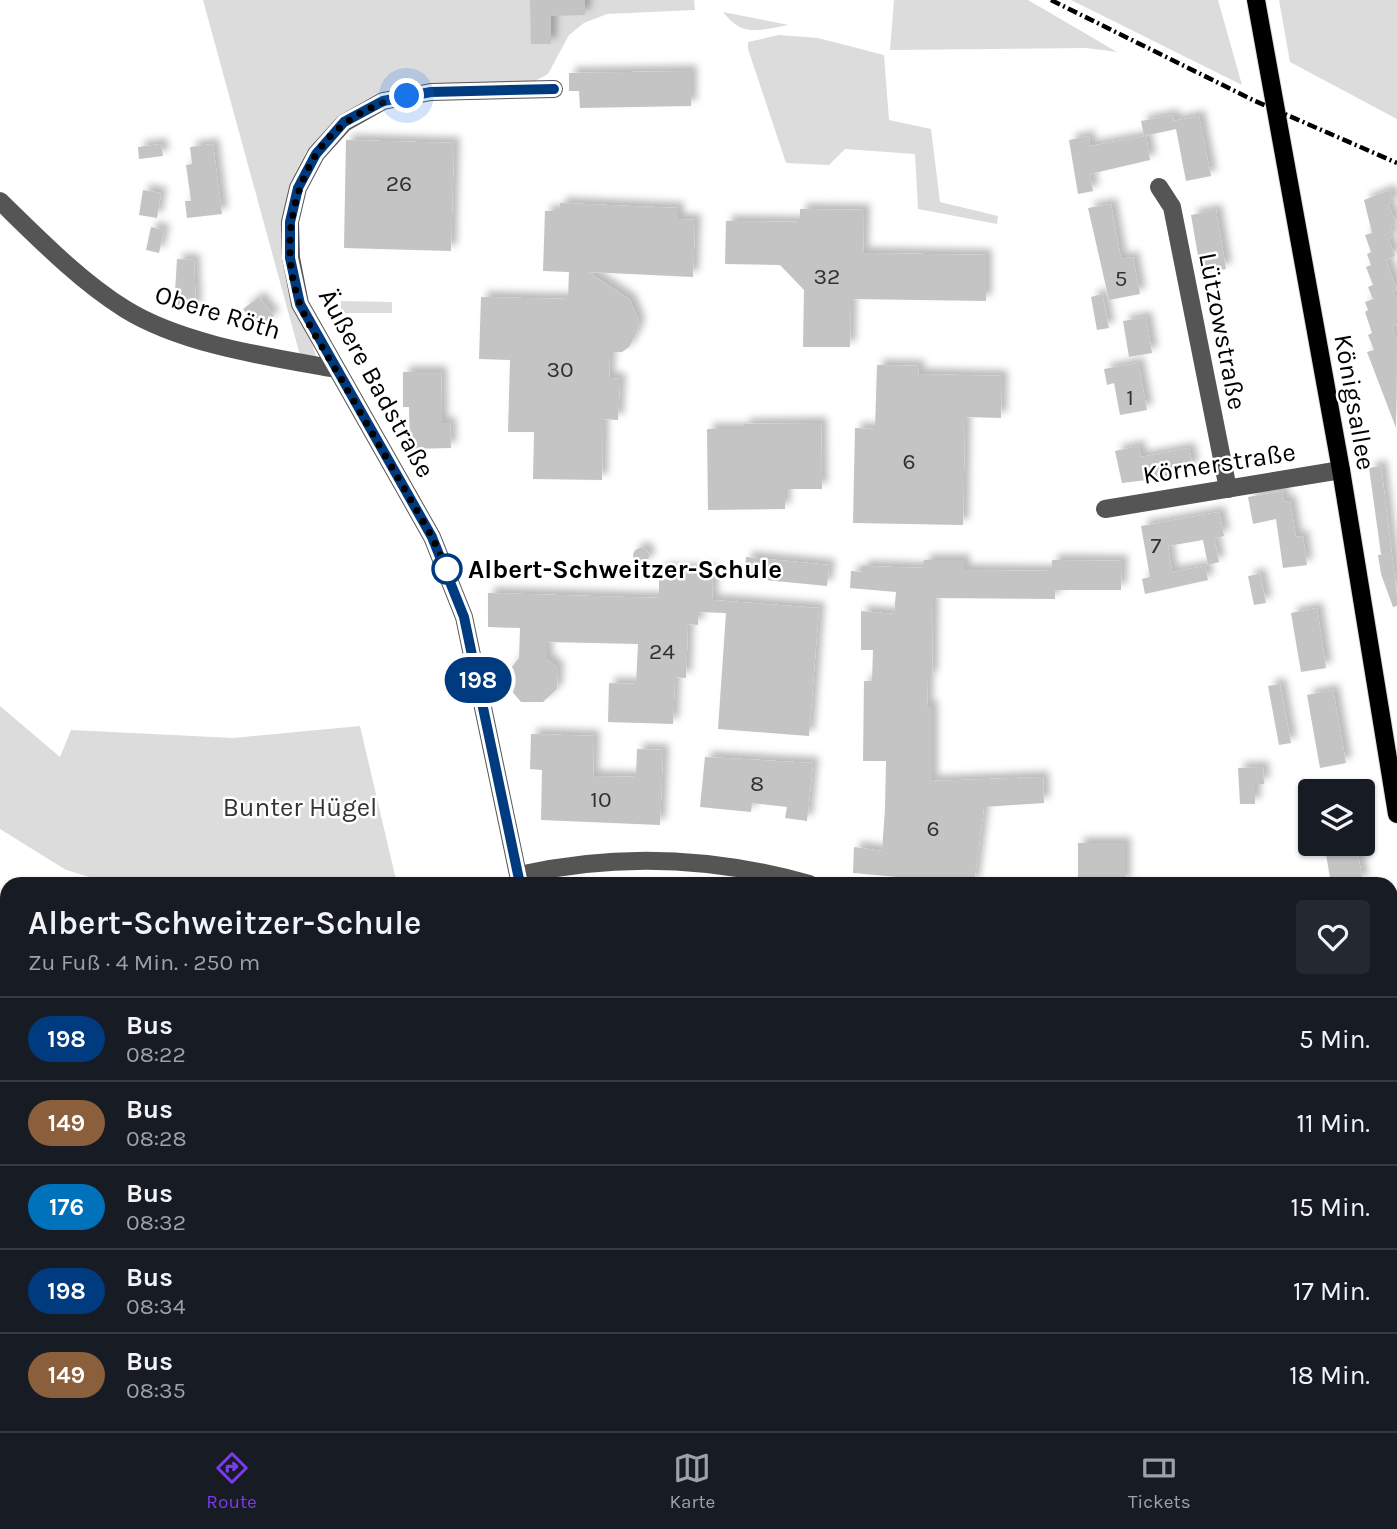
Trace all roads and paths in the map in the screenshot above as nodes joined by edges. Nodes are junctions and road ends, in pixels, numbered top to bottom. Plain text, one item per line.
1 (1256, 0) edge
2 (554, 89) dead end
3 (1159, 187) dead end
4 (0, 201) edge
5 (336, 369) junction
6 (1341, 470) junction
7 (1228, 489) junction
8 (1105, 509) dead end
9 (1397, 814) edge
10 (520, 877) edge
11 (528, 877) edge
12 (782, 877) edge

1 - 6 main road, Königsallee
2 - 5 street, Äußere Badstraße
3 - 7 street, Lützowstraße
4 - 5 street, Obere Röth
5 - 10 street, Äußere Badstraße
6 - 7 street, Körnerstraße
6 - 9 main road, Königsallee
7 - 8 street, Körnerstraße
11 - 12 street

